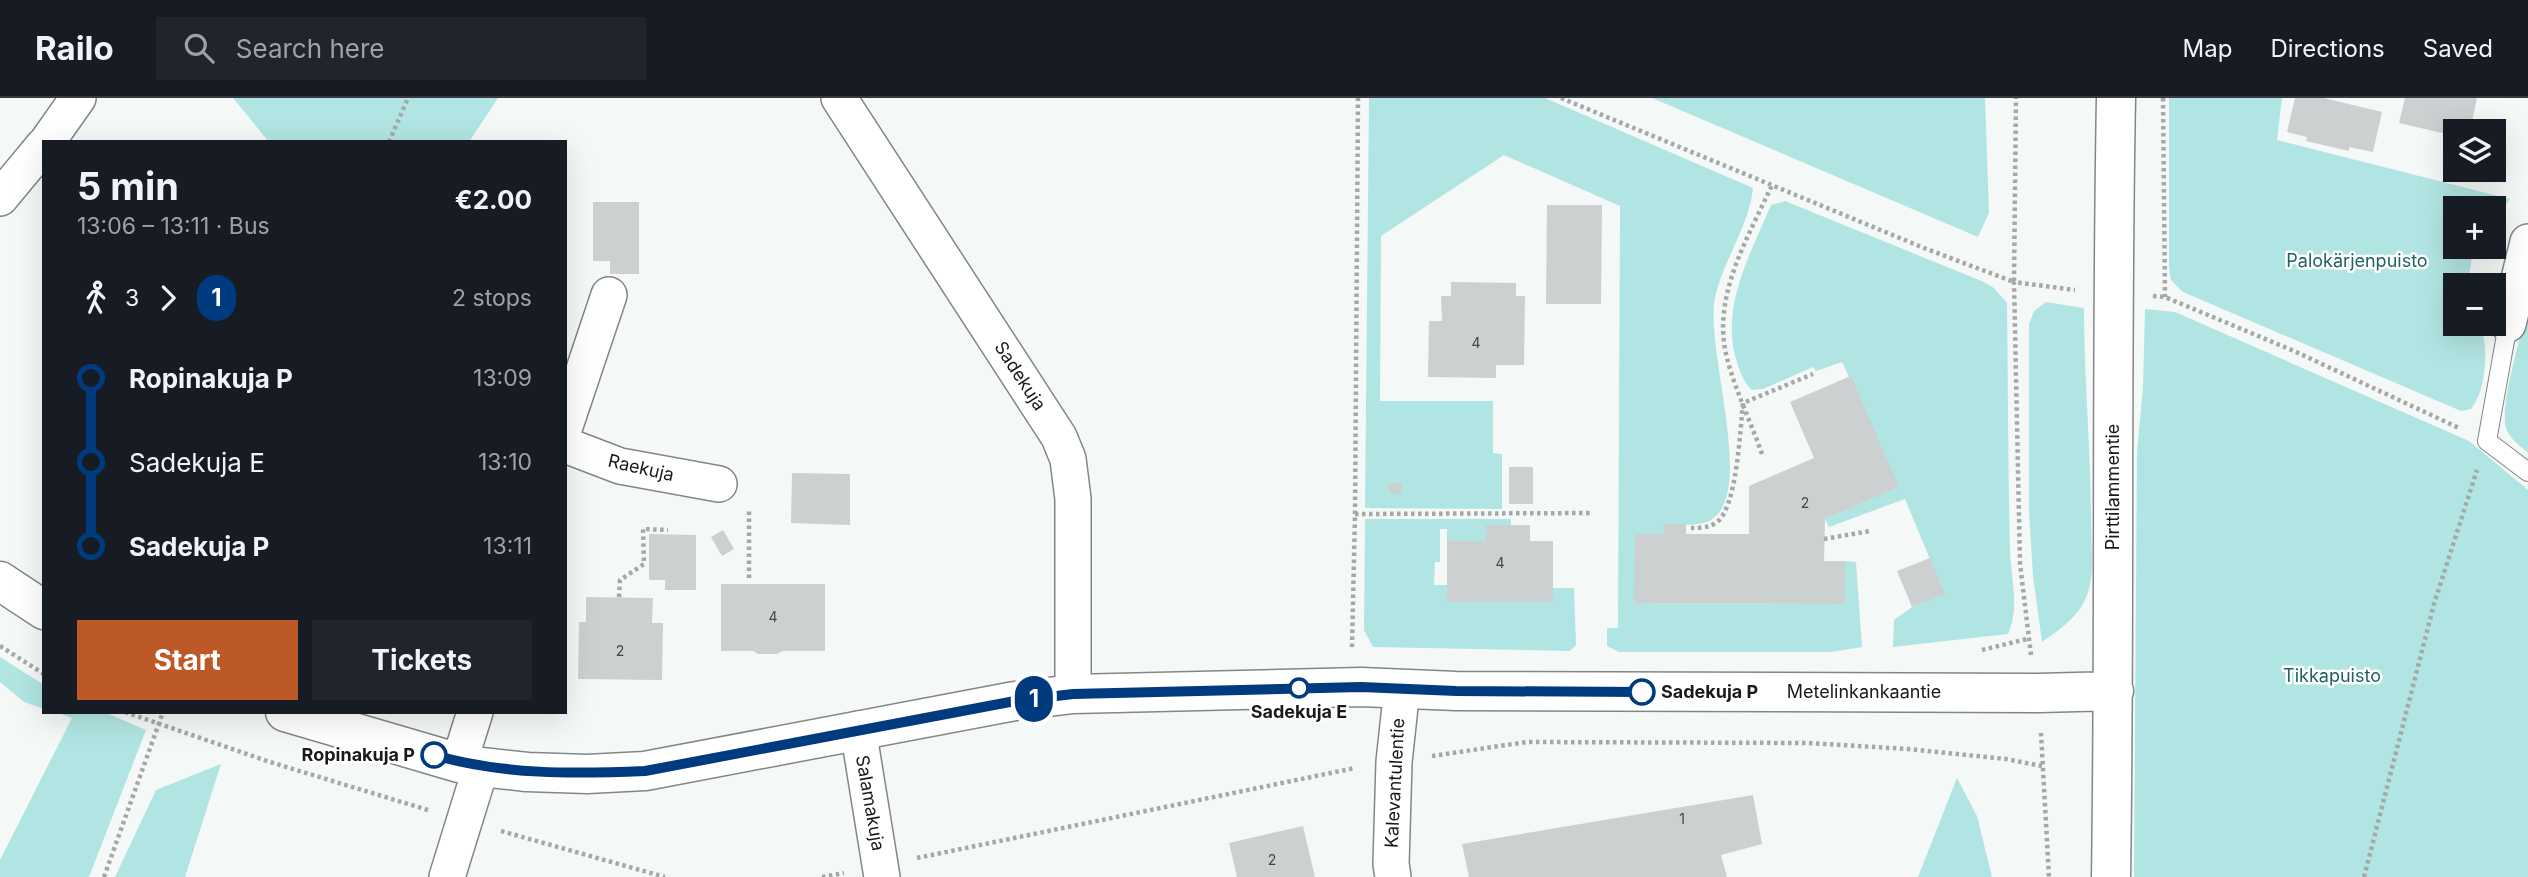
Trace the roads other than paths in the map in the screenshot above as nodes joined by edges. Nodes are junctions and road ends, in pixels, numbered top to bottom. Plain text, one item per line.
1 (78, 98) edge
2 (839, 98) edge
3 (2116, 98) edge
4 (48, 140) edge
5 (42, 148) edge
6 (0, 198) edge
7 (2528, 242) edge
8 (609, 295) dead end
9 (2508, 324) joint
10 (567, 420) edge
11 (567, 446) edge
12 (2528, 472) edge
13 (719, 484) dead end
14 (0, 581) edge
15 (42, 609) edge
16 (1402, 688) junction
17 (2114, 691) junction
18 (1073, 694) junction
19 (292, 714) edge
20 (475, 714) edge
21 (858, 729) junction
22 (470, 765) junction
23 (447, 877) edge
24 (882, 877) edge
25 (1393, 877) edge
26 (2111, 877) edge

1 - 4 street
2 - 18 street, Sadekuja
3 - 17 street, Pirttilammentie
5 - 6 street
7 - 9 street
8 - 10 street
9 - 12 lane
11 - 13 street, Raekuja
14 - 15 street
16 - 17 street, Metelinkankaantie
16 - 18 street, Metelinkankaantie
16 - 25 street, Kalevantulentie
17 - 26 street, Pirttilammentie
18 - 21 street, Metelinkankaantie
19 - 22 street, Metelinkankaantie
20 - 22 street
21 - 22 street, Metelinkankaantie
21 - 24 street, Salamakuja
22 - 23 street

